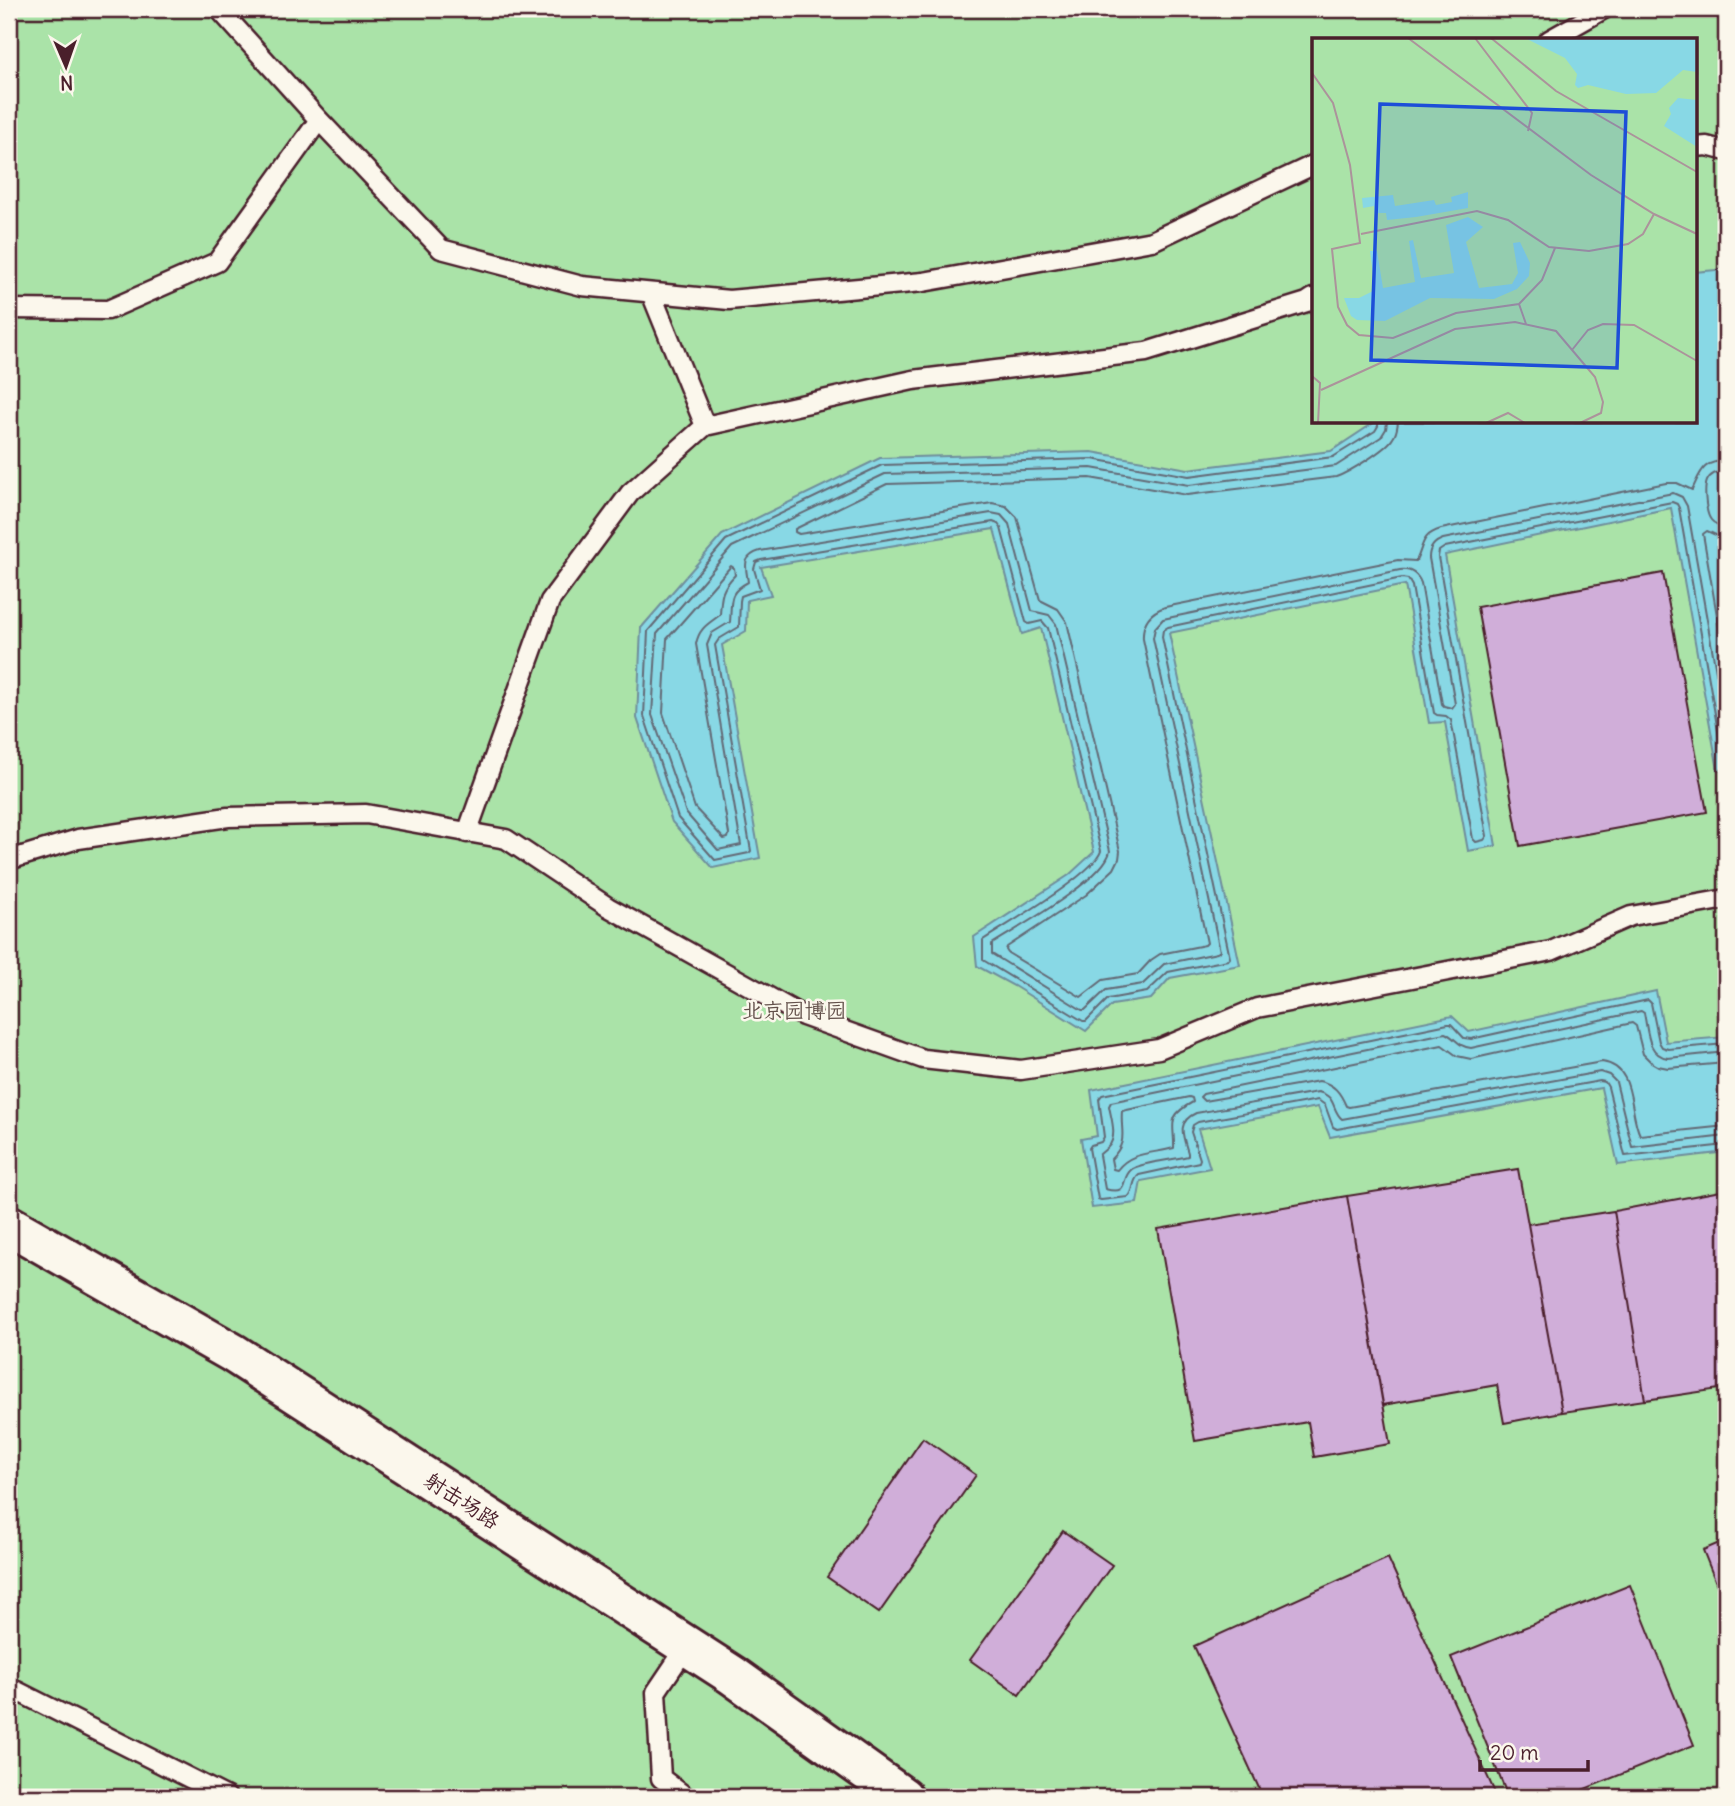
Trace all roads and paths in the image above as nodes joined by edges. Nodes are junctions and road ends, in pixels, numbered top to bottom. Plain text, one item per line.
1 (219, 9) edge
2 (1604, 9) edge
3 (1553, 38) edge
4 (319, 121) junction
5 (1696, 147) edge
6 (1726, 150) edge
7 (1312, 165) edge
8 (651, 293) junction
9 (1312, 299) edge
10 (9, 309) edge
11 (705, 426) junction
12 (467, 833) junction
13 (9, 860) edge
14 (1726, 899) edge
15 (9, 1225) edge
16 (687, 1646) junction
17 (9, 1687) edge
18 (227, 1797) edge
19 (686, 1797) edge
20 (903, 1797) edge

1 - 4 lane
2 - 3 lane
4 - 8 lane
4 - 10 lane
5 - 6 lane
7 - 8 lane
8 - 11 lane
9 - 11 lane
11 - 12 lane
12 - 13 lane
12 - 14 lane
15 - 16 street, 射击场路
16 - 19 lane
16 - 20 street, 射击场路
17 - 18 lane

